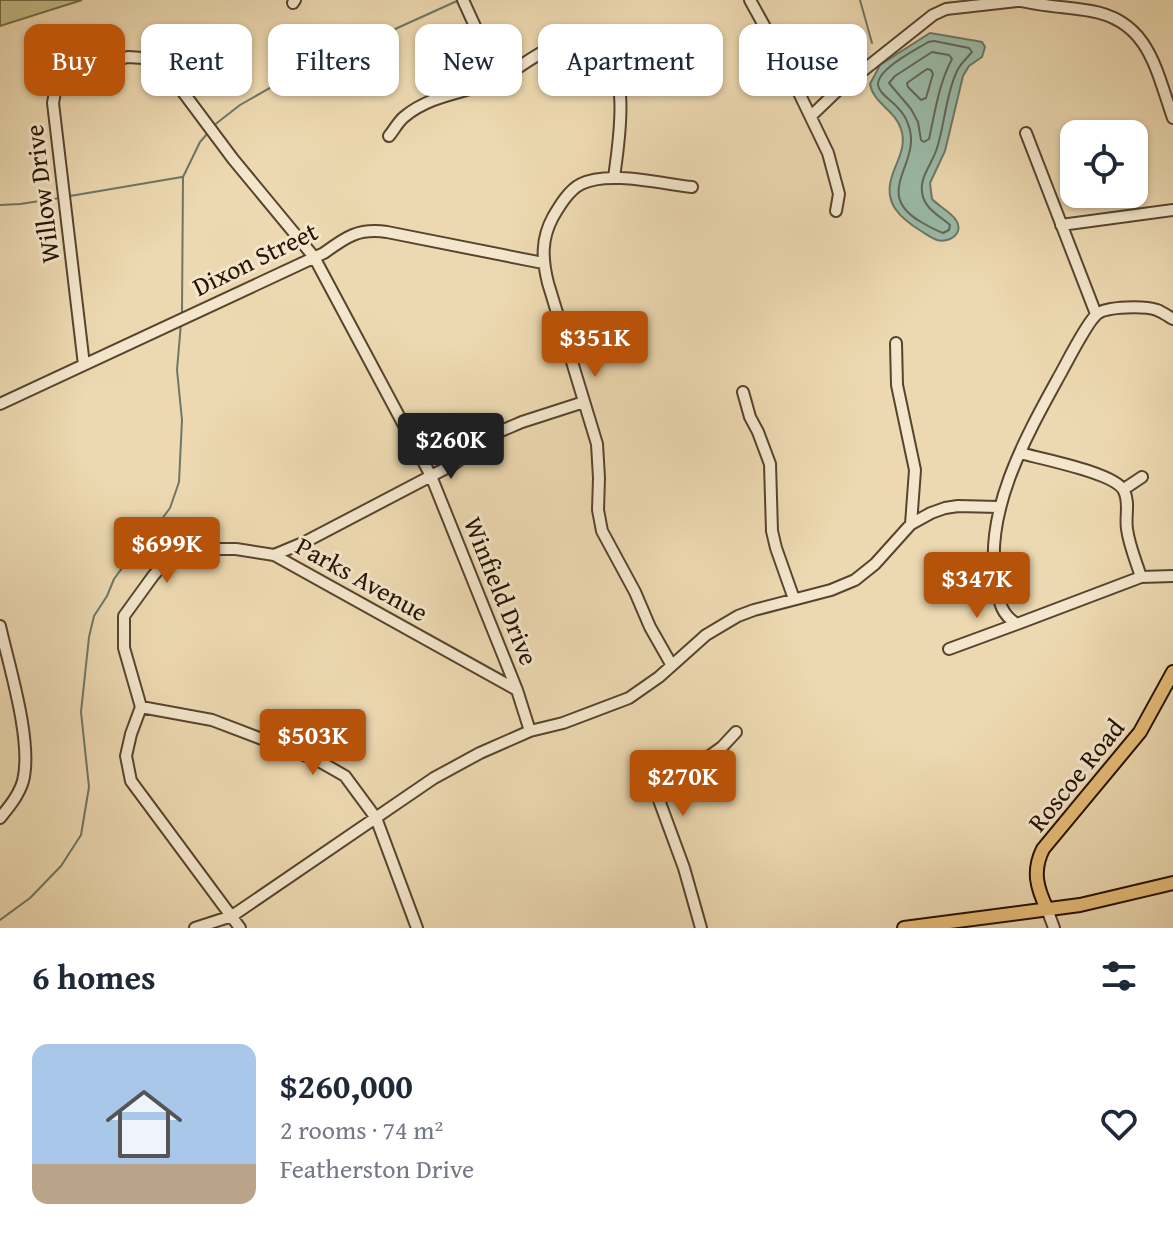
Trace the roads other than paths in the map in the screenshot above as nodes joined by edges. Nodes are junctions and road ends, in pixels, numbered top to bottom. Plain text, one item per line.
1 (463, 0) edge
2 (750, 0) edge
3 (1017, 0) edge
4 (474, 24) edge
5 (522, 65) edge
6 (445, 96) edge
7 (811, 116) junction
8 (1173, 118) edge
9 (1026, 133) dead end
10 (389, 136) dead end
11 (614, 178) junction
12 (692, 187) dead end
13 (1173, 210) edge
14 (836, 211) dead end
15 (1061, 225) junction
16 (314, 257) junction
17 (543, 263) junction
18 (1096, 314) junction
19 (1173, 319) edge
20 (896, 343) dead end
21 (84, 365) junction
22 (743, 392) dead end
23 (584, 402) junction
24 (0, 404) edge
25 (1020, 453) junction
26 (431, 476) junction
27 (1142, 477) dead end
28 (1124, 489) junction
29 (999, 507) junction
30 (911, 524) junction
31 (274, 555) junction
32 (1173, 576) edge
33 (1141, 577) junction
34 (794, 599) junction
35 (1017, 624) junction
36 (0, 626) edge
37 (949, 649) dead end
38 (671, 664) junction
39 (1173, 672) edge
40 (12, 678) junction
41 (0, 681) edge
42 (517, 690) junction
43 (141, 707) junction
44 (530, 731) junction
45 (736, 732) dead end
46 (0, 818) edge
47 (376, 818) junction
48 (1173, 884) edge
49 (1047, 909) junction
50 (232, 916) junction
51 (195, 928) edge
52 (240, 928) edge
53 (417, 928) edge
54 (701, 928) edge
55 (904, 928) edge
56 (1054, 928) edge

1 - 4 street
2 - 7 street
3 - 7 street
3 - 8 street
5 - 11 street
6 - 10 street
7 - 14 street
9 - 15 street
11 - 12 street
11 - 17 street
13 - 15 street
15 - 18 street
16 - 17 street, Dixon Street
16 - 21 street, Dixon Street
16 - 21 street, Willow Drive
16 - 26 street, Winfield Drive
17 - 23 street
18 - 19 street
18 - 25 street
20 - 30 street
21 - 24 street, Dixon Street
22 - 34 street
23 - 26 street
23 - 38 street
25 - 28 street
25 - 29 street
26 - 31 street
26 - 42 street, Winfield Drive
27 - 28 street
28 - 33 street
29 - 30 street
29 - 35 street
30 - 34 street
31 - 42 street, Parks Avenue
31 - 43 street, Parks Avenue
32 - 33 street
33 - 35 street
34 - 38 street
35 - 37 street
36 - 40 street
38 - 44 street
39 - 49 main road, Roscoe Road
40 - 41 street
40 - 46 street
42 - 44 street, Winfield Drive
43 - 47 street
43 - 50 street
44 - 47 street
45 - 54 street
47 - 50 street
47 - 53 street
48 - 49 main road
49 - 55 main road
49 - 56 street
50 - 51 street
50 - 52 street

